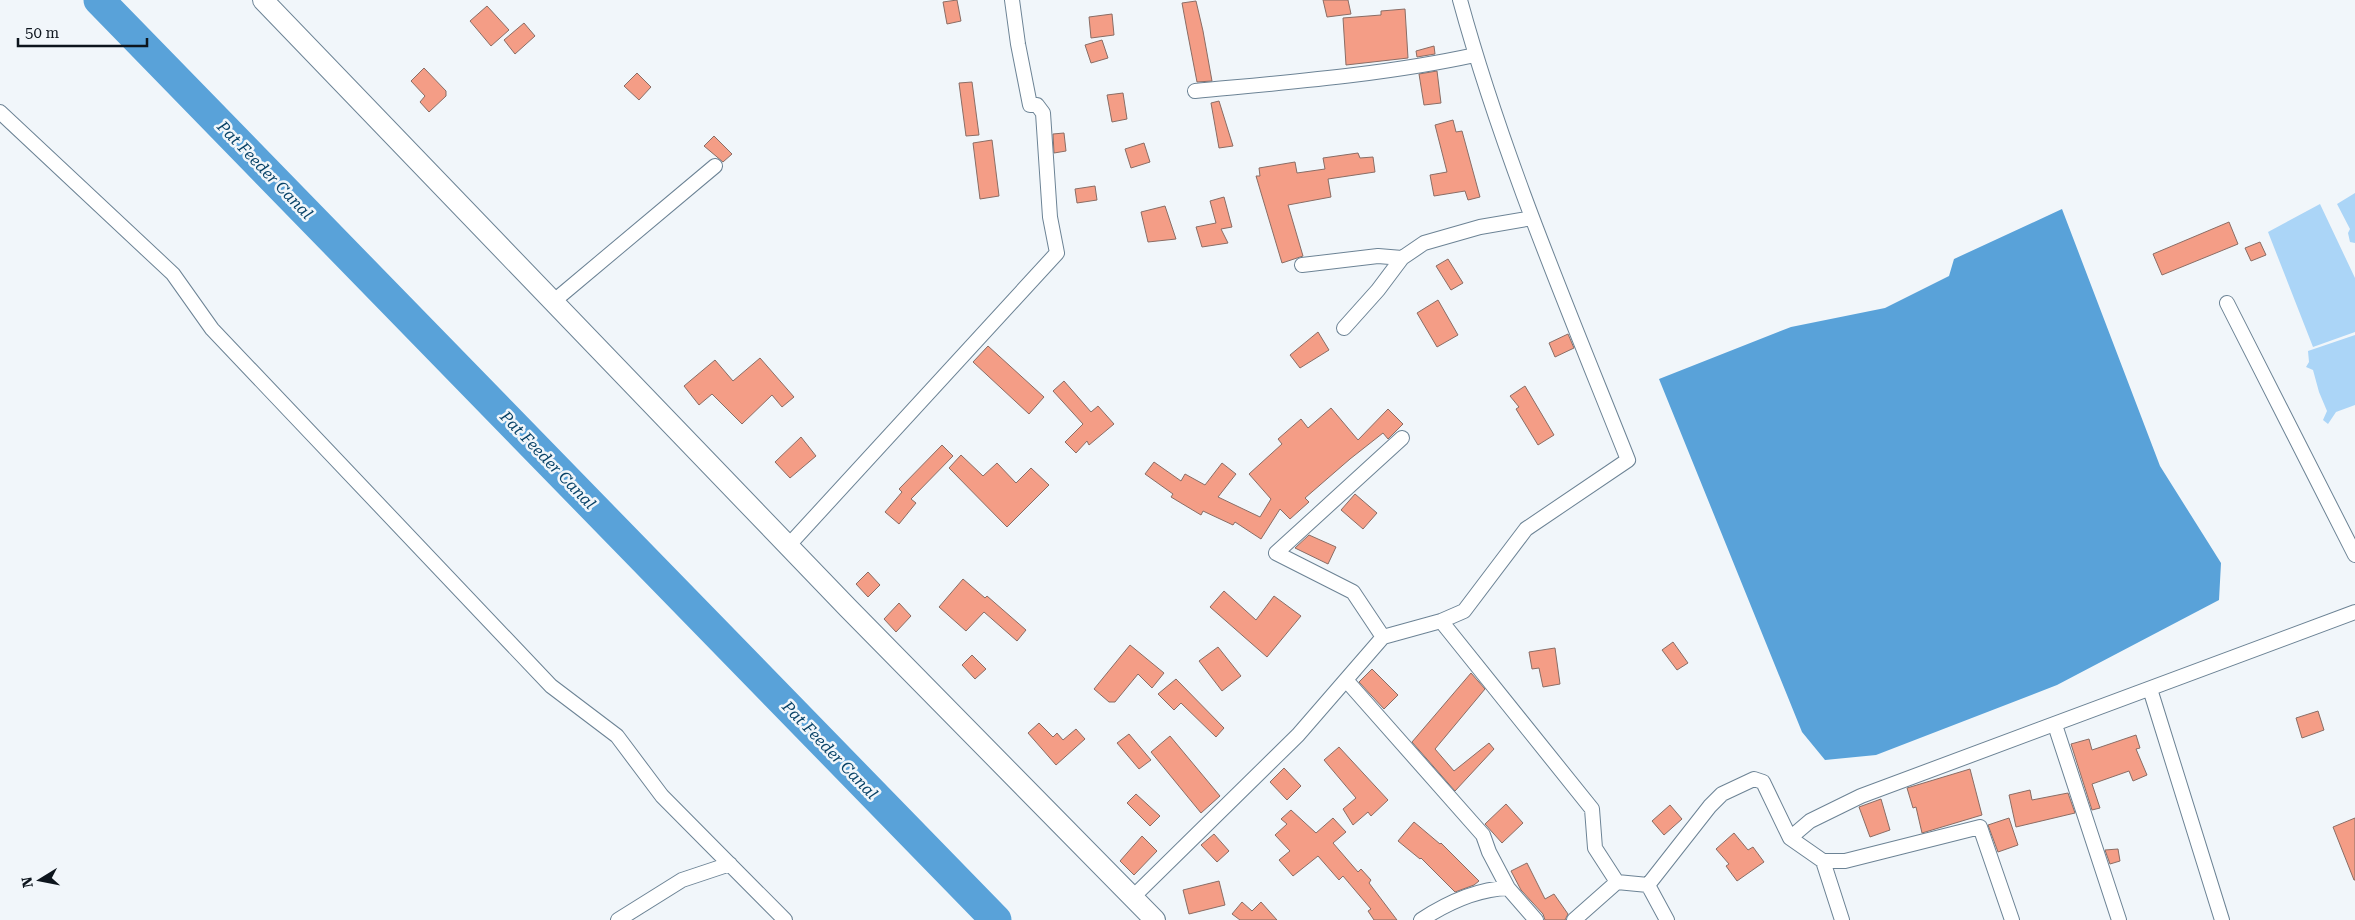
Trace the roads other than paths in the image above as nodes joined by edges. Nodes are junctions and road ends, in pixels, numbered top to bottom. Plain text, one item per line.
1 (263, 0) edge
2 (1012, 0) edge
3 (1460, 0) edge
4 (1475, 55) junction
5 (1195, 91) dead end
6 (0, 112) edge
7 (715, 166) dead end
8 (1532, 218) junction
9 (1402, 258) junction
10 (1302, 264) dead end
11 (554, 301) junction
12 (2227, 303) dead end
13 (1344, 328) dead end
14 (1402, 438) dead end
15 (788, 546) junction
16 (2355, 555) edge
17 (2355, 612) edge
18 (1441, 621) junction
19 (1384, 637) junction
20 (1346, 680) junction
21 (2150, 689) junction
22 (2054, 725) junction
23 (1790, 838) junction
24 (1823, 861) junction
25 (730, 864) junction
26 (1618, 882) junction
27 (1648, 885) junction
28 (1508, 888) junction
29 (1133, 897) junction
30 (618, 920) edge
31 (785, 920) edge
32 (1154, 920) edge
33 (1421, 920) edge
34 (1536, 920) edge
35 (1574, 920) edge
36 (1667, 920) edge
37 (1842, 920) edge
38 (2012, 920) edge
39 (2119, 920) edge
40 (2222, 920) edge

1 - 11 street
2 - 15 street
3 - 4 street
4 - 5 street
4 - 8 street
6 - 25 street
7 - 11 street
8 - 9 street
8 - 18 street
9 - 10 street
9 - 13 street
11 - 15 street
12 - 16 street
14 - 19 street
15 - 29 street
17 - 21 street
18 - 19 street
18 - 26 street
19 - 20 street
20 - 28 street
20 - 29 street
21 - 22 street
21 - 40 street
22 - 23 street
22 - 39 street
23 - 24 street
23 - 27 street
24 - 37 street
24 - 38 street
25 - 30 street
25 - 31 street
26 - 27 street
26 - 35 street
27 - 36 street
28 - 33 street
28 - 34 street
29 - 32 street

